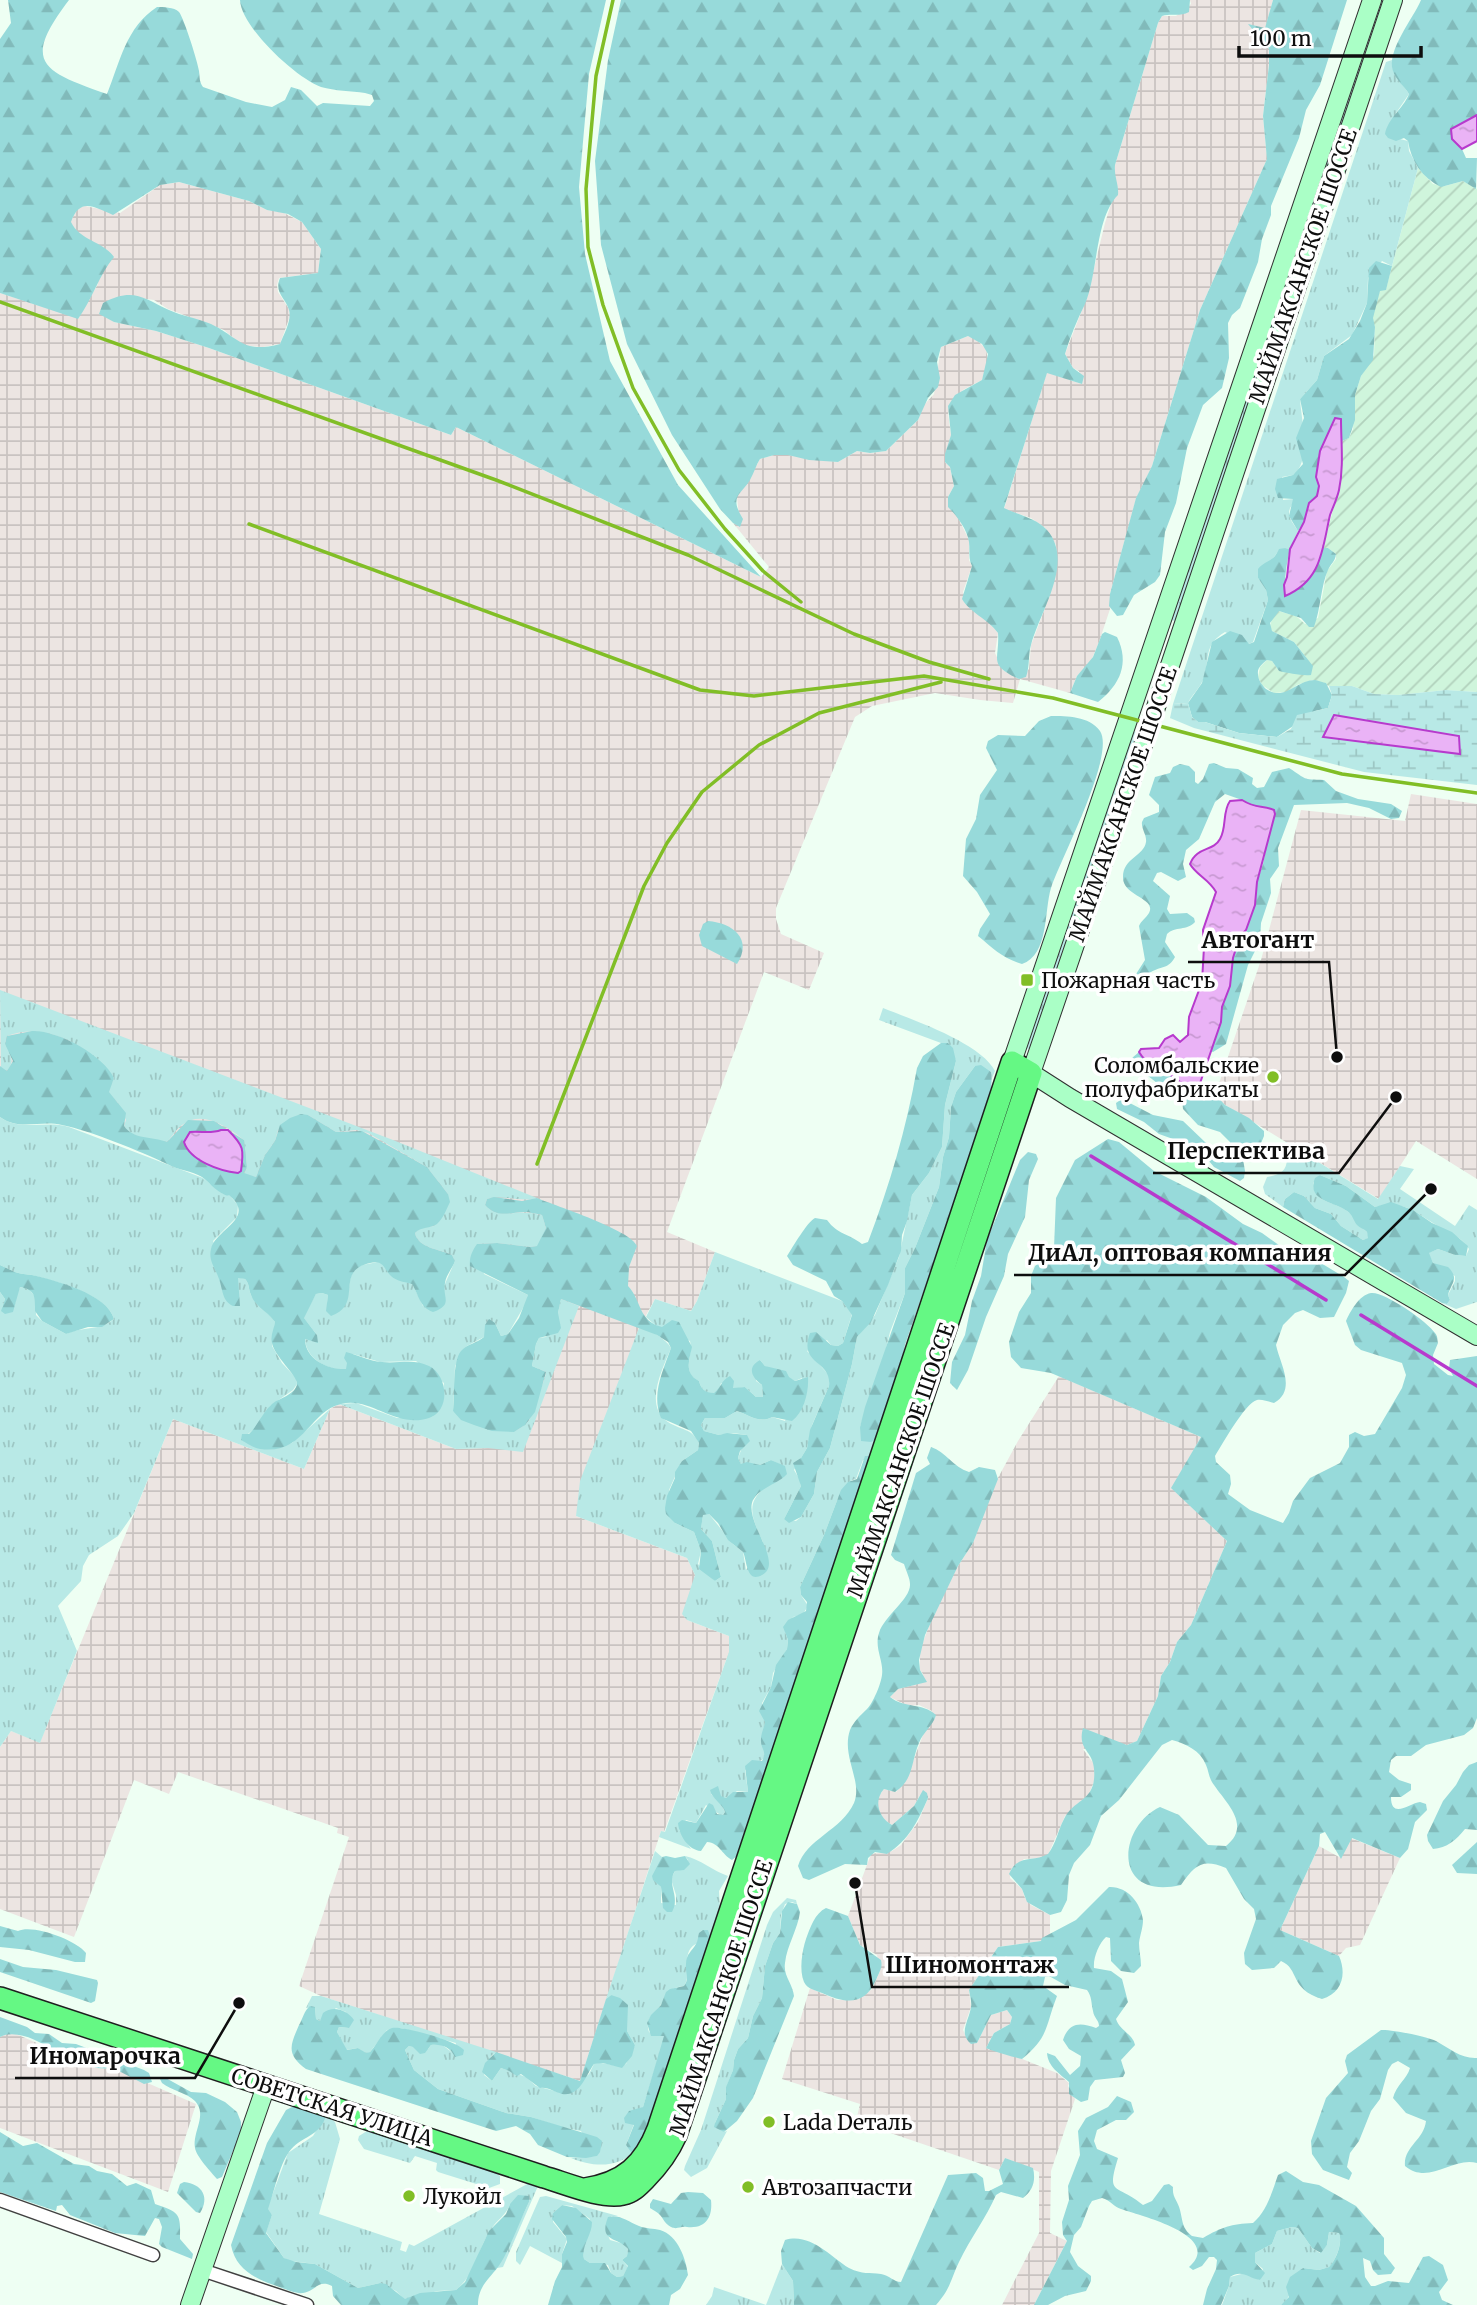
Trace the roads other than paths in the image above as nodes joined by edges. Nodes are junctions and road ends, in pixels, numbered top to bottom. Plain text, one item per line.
1 (1372, 0) edge
2 (1393, 0) edge
3 (1021, 1068) junction
4 (1477, 1336) edge
5 (0, 1998) edge
6 (266, 2086) junction
7 (585, 2189) joint
8 (0, 2200) edge
9 (153, 2255) dead end
10 (202, 2270) junction
11 (190, 2305) edge
12 (307, 2305) edge

1 - 3 main road, МАЙМАКСАНСКОЕ ШОССЕ
2 - 3 main road, МАЙМАКСАНСКОЕ ШОССЕ
3 - 4 main road
3 - 7 main road, МАЙМАКСАНСКОЕ ШОССЕ
5 - 6 main road, СОВЕТСКАЯ УЛИЦА
6 - 7 main road, СОВЕТСКАЯ УЛИЦА
6 - 10 main road
8 - 9 street
10 - 11 main road
10 - 12 street

